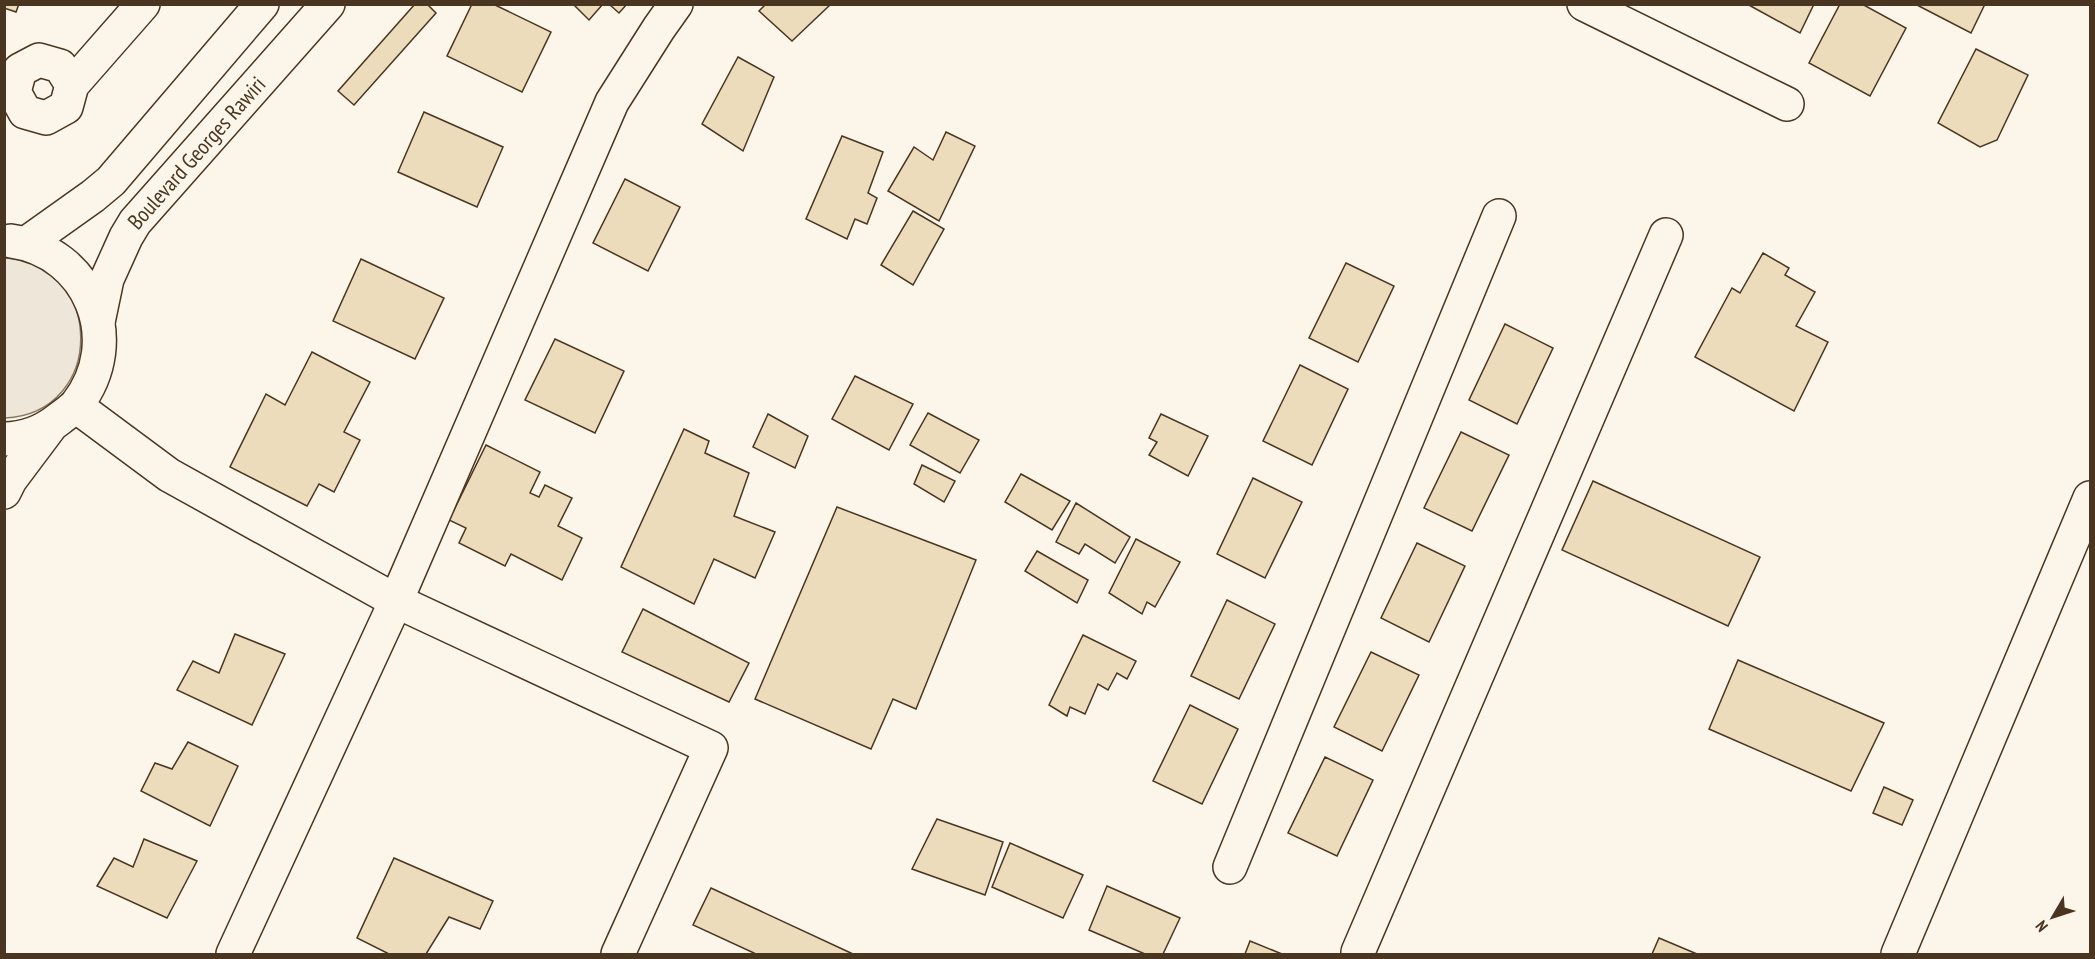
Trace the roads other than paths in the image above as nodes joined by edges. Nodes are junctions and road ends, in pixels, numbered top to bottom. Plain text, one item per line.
1 (143, 4) edge
2 (262, 4) edge
3 (328, 4) edge
4 (676, 4) edge
5 (1584, 4) edge
6 (12, 66) edge
7 (72, 85) junction
8 (1787, 104) dead end
9 (1499, 216) dead end
10 (1666, 235) dead end
11 (16, 242) edge
12 (98, 322) junction
13 (76, 406) junction
14 (48, 428) junction
15 (4, 439) edge
16 (4, 492) edge
17 (2091, 498) edge
18 (396, 601) junction
19 (1230, 867) dead end
20 (1358, 952) dead end
21 (233, 954) edge
22 (618, 954) edge
23 (1898, 954) edge

1 - 7 street
2 - 11 street
3 - 12 street, Boulevard Georges Rawiri
4 - 18 street
5 - 8 street
6 - 7 street
6 - 7 street
9 - 19 street
10 - 20 street
11 - 12 street
12 - 13 street
13 - 14 street
13 - 18 street
14 - 15 street
14 - 16 street
17 - 23 street
18 - 21 street
18 - 22 street

